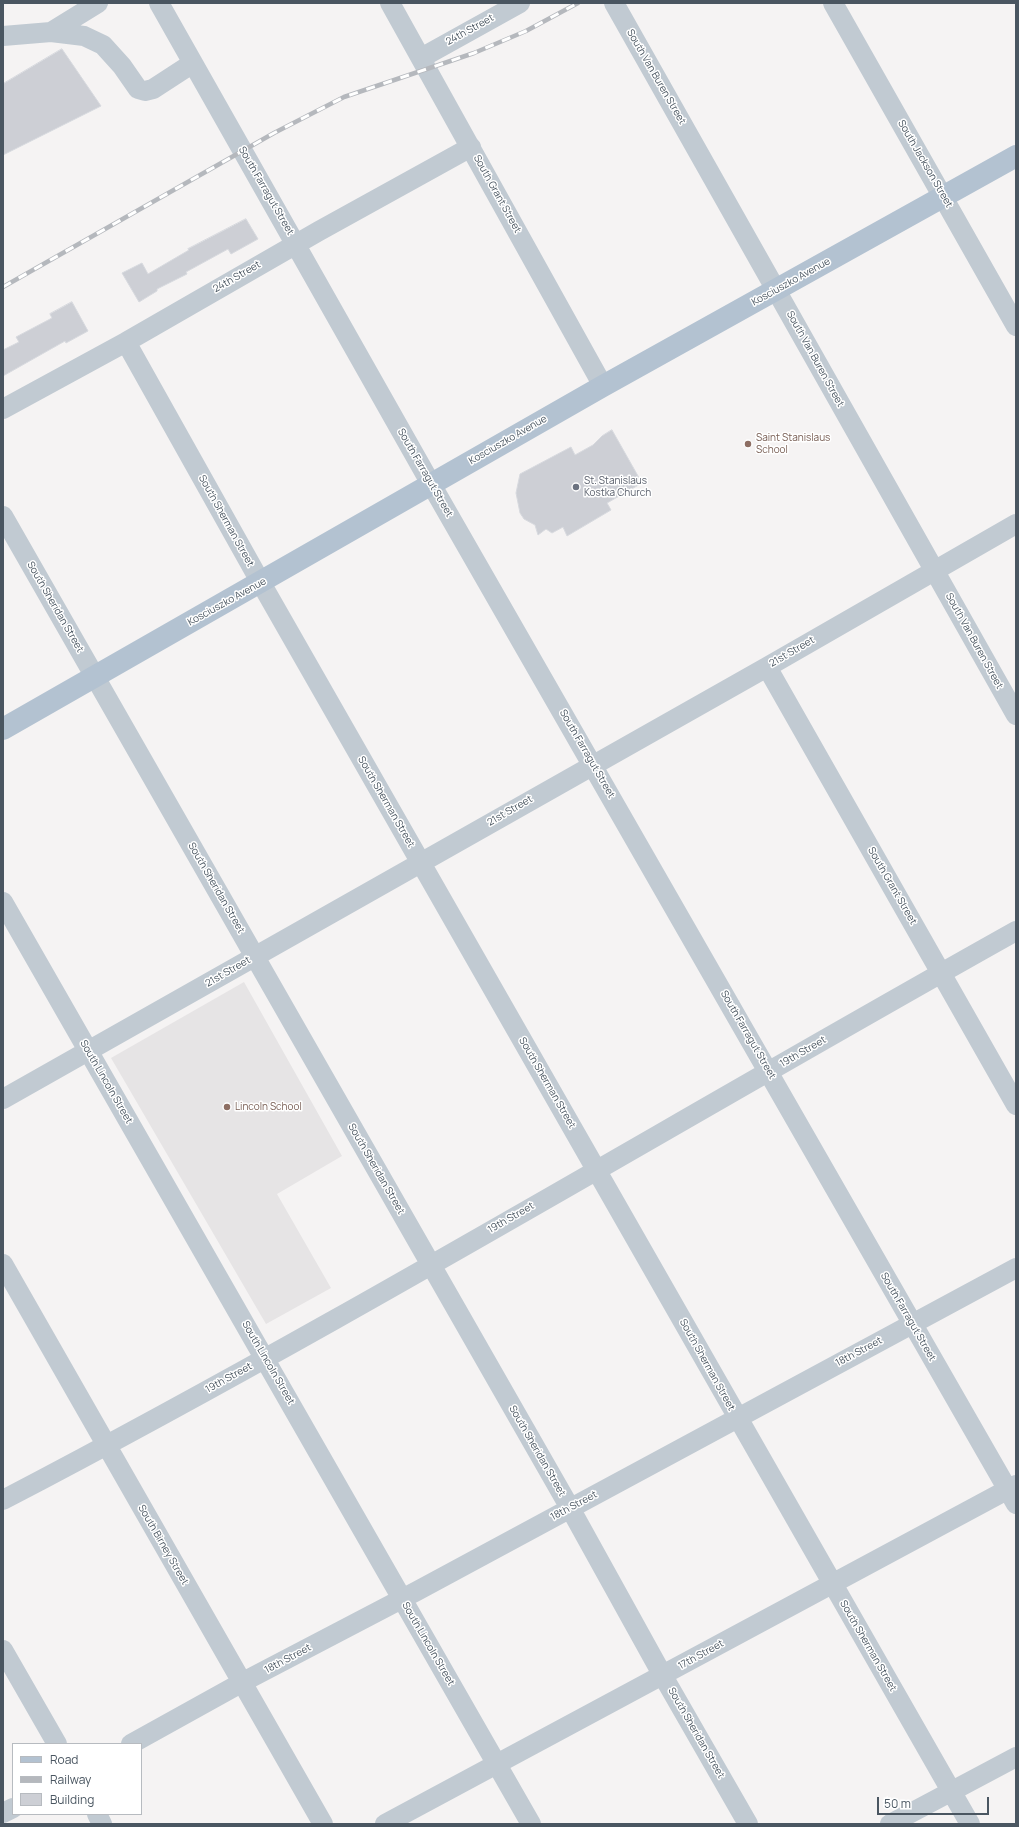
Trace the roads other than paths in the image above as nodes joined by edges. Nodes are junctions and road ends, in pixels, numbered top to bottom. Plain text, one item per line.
1 (98, 3) edge
2 (159, 3) edge
3 (390, 3) edge
4 (520, 3) edge
5 (614, 3) edge
6 (833, 3) edge
7 (50, 32) junction
8 (3, 36) edge
9 (421, 58) junction
10 (193, 62) junction
11 (472, 147) junction
12 (1016, 156) edge
13 (944, 197) junction
14 (296, 244) junction
15 (777, 290) junction
16 (1016, 326) edge
17 (126, 342) junction
18 (603, 386) junction
19 (3, 409) edge
20 (431, 484) junction
21 (3, 516) edge
22 (1016, 524) edge
23 (934, 570) junction
24 (261, 583) junction
25 (767, 666) junction
26 (94, 676) junction
27 (1016, 715) edge
28 (3, 729) edge
29 (592, 764) junction
30 (420, 862) junction
31 (3, 902) edge
32 (1016, 931) edge
33 (256, 956) junction
34 (941, 973) junction
35 (89, 1052) junction
36 (768, 1071) junction
37 (3, 1099) edge
38 (1016, 1105) edge
39 (597, 1169) junction
40 (3, 1264) edge
41 (430, 1264) junction
42 (1016, 1268) edge
43 (912, 1324) junction
44 (265, 1358) junction
45 (737, 1418) junction
46 (107, 1446) junction
47 (1013, 1493) edge
48 (3, 1500) edge
49 (570, 1508) junction
50 (832, 1583) junction
51 (403, 1599) junction
52 (3, 1650) edge
53 (663, 1676) junction
54 (241, 1683) junction
55 (56, 1743) edge
56 (133, 1743) edge
57 (1016, 1756) edge
58 (497, 1764) junction
59 (952, 1791) junction
60 (12, 1808) edge
61 (3, 1813) edge
62 (98, 1815) edge
63 (102, 1824) edge
64 (323, 1824) edge
65 (385, 1824) edge
66 (531, 1824) edge
67 (748, 1824) edge
68 (890, 1824) edge
69 (970, 1824) edge

1 - 7 street
2 - 10 street, South Farragut Street
3 - 9 street, South Grant Street
4 - 9 street, 24th Street
5 - 15 street, South Van Buren Street
6 - 13 street, South Jackson Street
7 - 8 street
7 - 10 street
9 - 11 street, South Grant Street
10 - 14 street, South Farragut Street
11 - 14 street, 24th Street
11 - 18 street, South Grant Street
12 - 13 main road, Kosciuszko Avenue
13 - 15 main road, Kosciuszko Avenue
13 - 16 street, South Jackson Street
14 - 17 street, 24th Street
14 - 20 street, South Farragut Street
15 - 18 main road, Kosciuszko Avenue
15 - 23 street, South Van Buren Street
17 - 19 street, 24th Street
17 - 24 street, South Sherman Street
18 - 20 main road, Kosciuszko Avenue
20 - 24 main road, Kosciuszko Avenue
20 - 29 street, South Farragut Street
21 - 26 street, South Sheridan Street
22 - 23 street, 21st Street
23 - 25 street, 21st Street
23 - 27 street, South Van Buren Street
24 - 26 main road, Kosciuszko Avenue
24 - 30 street, South Sherman Street
25 - 29 street, 21st Street
25 - 34 street, South Grant Street
26 - 28 main road, Kosciuszko Avenue
26 - 33 street, South Sheridan Street
29 - 30 street, 21st Street
29 - 36 street, South Farragut Street
30 - 33 street, 21st Street
30 - 39 street, South Sherman Street
31 - 35 street, South Lincoln Street
32 - 34 street, 19th Street
33 - 35 street, 21st Street
33 - 41 street, South Sheridan Street
34 - 36 street, 19th Street
34 - 38 street, South Grant Street
35 - 37 street, 21st Street
35 - 44 street, South Lincoln Street
36 - 39 street, 19th Street
36 - 43 street, South Farragut Street
39 - 41 street, 19th Street
39 - 45 street, South Sherman Street
40 - 46 street, South Birney Street
41 - 44 street, 19th Street
41 - 49 street, South Sheridan Street
42 - 43 street, 18th Street
43 - 45 street, 18th Street
43 - 47 street, South Farragut Street
44 - 46 street, 19th Street
44 - 51 street, South Lincoln Street
45 - 49 street, 18th Street
45 - 50 street, South Sherman Street
46 - 48 street, 19th Street
46 - 54 street, South Birney Street
47 - 50 street, 17th Street
49 - 51 street, 18th Street
49 - 53 street, South Sheridan Street
50 - 53 street, 17th Street
50 - 59 street, South Sherman Street
51 - 54 street, 18th Street
51 - 58 street, South Lincoln Street
52 - 55 street
53 - 58 street, 17th Street
53 - 67 street, South Sheridan Street
54 - 56 street, 18th Street
54 - 64 street, South Birney Street
57 - 59 street
58 - 65 street, 17th Street
58 - 66 street, South Lincoln Street
59 - 68 street
59 - 69 street, South Sherman Street
60 - 61 street
62 - 63 street

